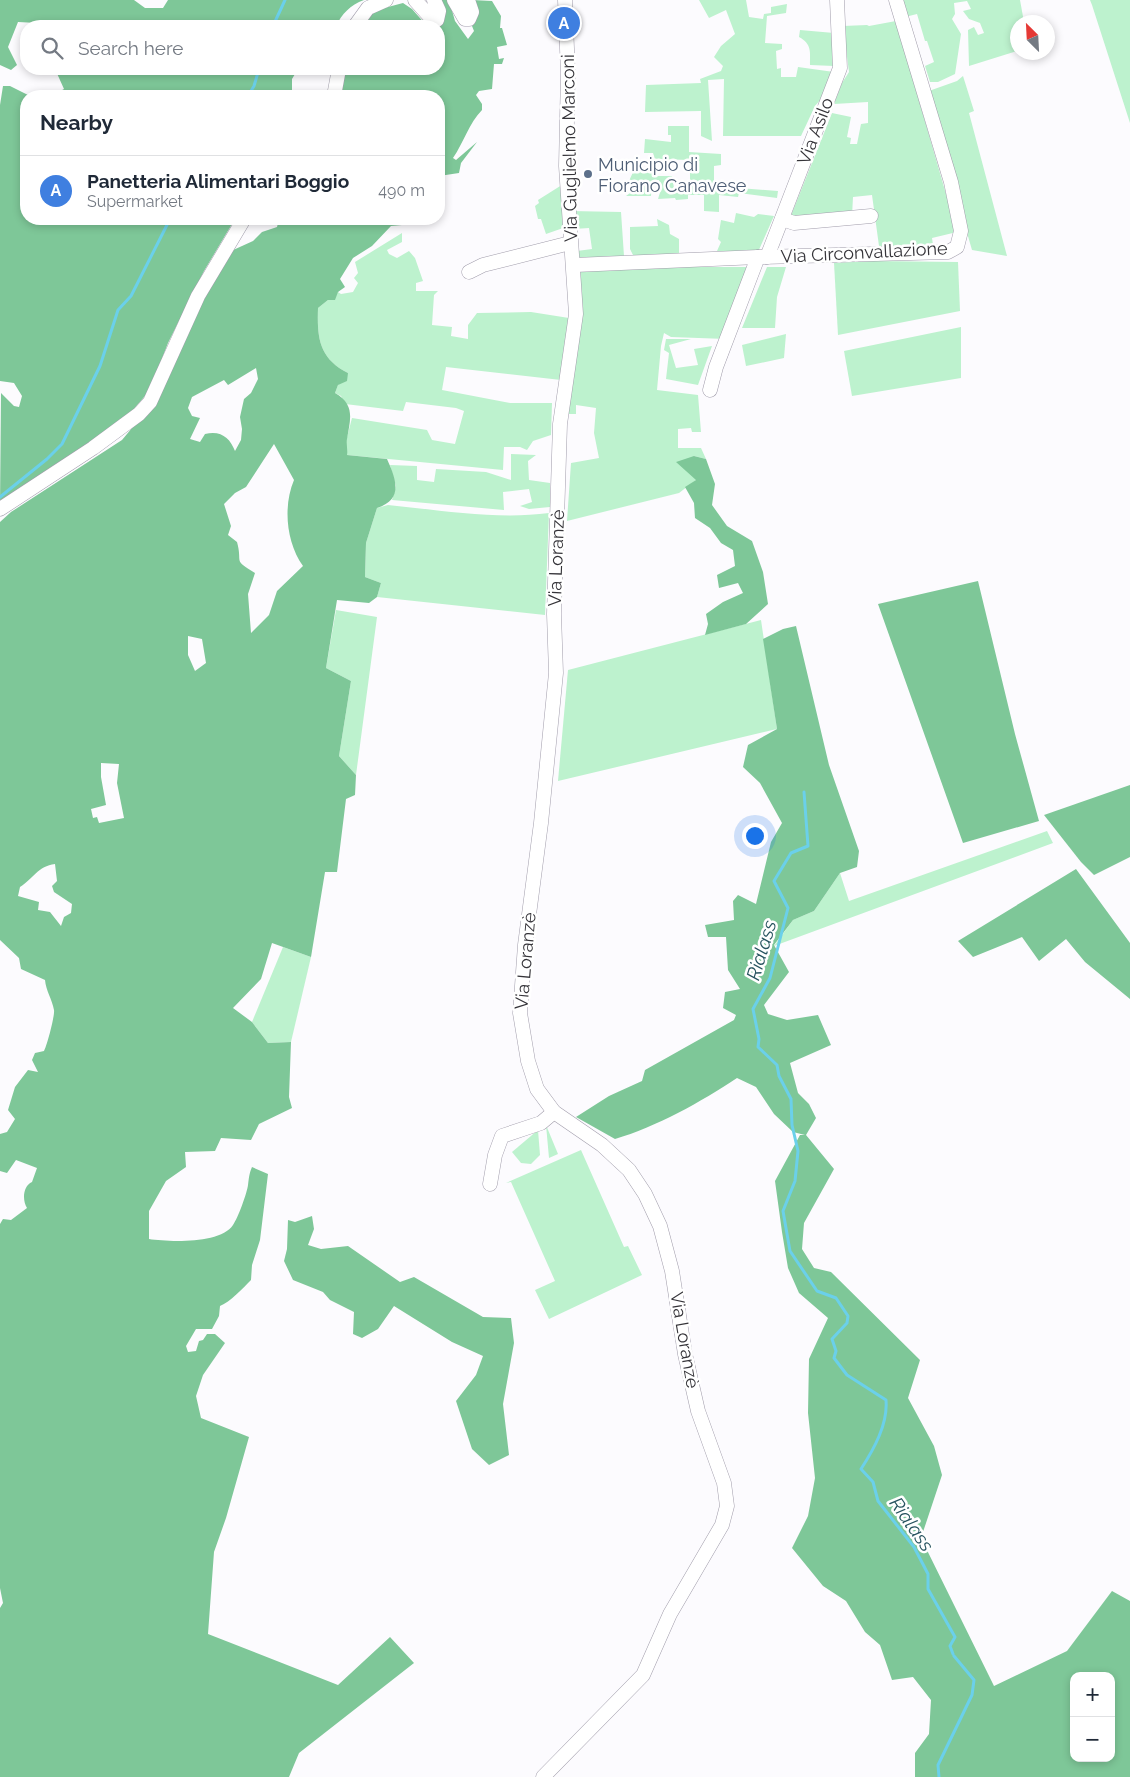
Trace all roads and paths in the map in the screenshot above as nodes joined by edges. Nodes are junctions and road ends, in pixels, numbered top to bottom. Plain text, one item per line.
1 (386, 0) edge
2 (414, 0) edge
3 (434, 0) edge
4 (454, 0) edge
5 (468, 0) edge
6 (565, 0) edge
7 (837, 0) edge
8 (896, 0) edge
9 (358, 20) edge
10 (338, 75) edge
11 (335, 90) edge
12 (871, 216) dead end
13 (782, 219) junction
14 (240, 225) edge
15 (570, 243) junction
16 (763, 257) junction
17 (574, 266) junction
18 (469, 272) dead end
19 (710, 390) dead end
20 (1, 508) edge
21 (554, 1112) junction
22 (490, 1184) dead end
23 (543, 1777) edge

1 - 9 street
2 - 3 street
4 - 5 street
6 - 15 street, Via Guglielmo Marconi
7 - 13 street, Via Asilo
8 - 16 street, Via Circonvallazione
10 - 11 street
12 - 13 street
13 - 16 street, Via Asilo
14 - 20 street
15 - 17 street, Via Guglielmo Marconi
15 - 18 street
16 - 17 street, Via Circonvallazione
16 - 19 street, Via Asilo
17 - 21 street, Via Loranzè
21 - 22 street
21 - 23 street, Via Loranzè

